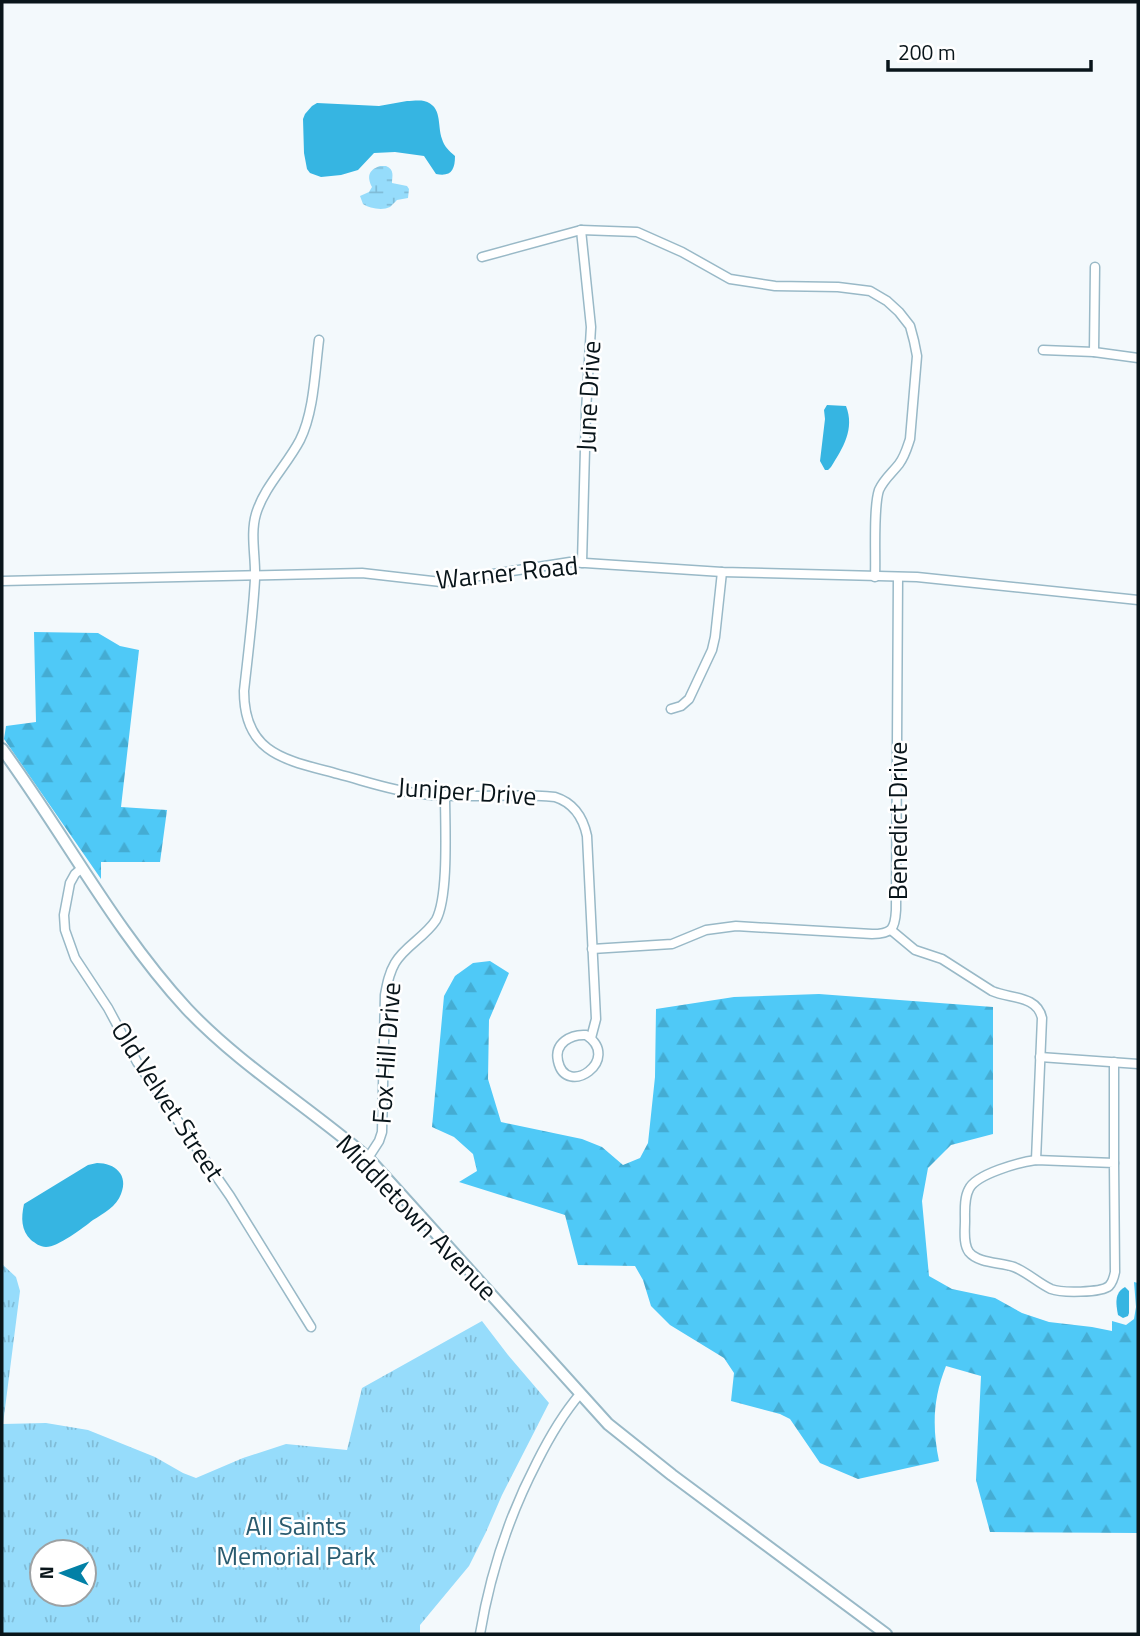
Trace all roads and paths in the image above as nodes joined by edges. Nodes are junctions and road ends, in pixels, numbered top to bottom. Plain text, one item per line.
1 (581, 230) junction
2 (482, 257) dead end
3 (1095, 267) dead end
4 (319, 340) dead end
5 (1044, 350) dead end
6 (1094, 352) junction
7 (1138, 358) edge
8 (582, 563) junction
9 (722, 572) junction
10 (255, 575) junction
11 (875, 577) junction
12 (898, 577) junction
13 (2, 581) edge
14 (1138, 600) edge
15 (671, 709) dead end
16 (2, 749) edge
17 (446, 795) junction
18 (82, 867) junction
19 (891, 930) junction
20 (592, 949) junction
21 (590, 1038) junction
22 (1040, 1057) junction
23 (1114, 1062) junction
24 (1138, 1064) edge
25 (368, 1158) junction
26 (1036, 1160) junction
27 (1114, 1163) junction
28 (311, 1327) dead end
29 (580, 1394) junction
30 (480, 1634) edge
31 (886, 1634) edge

1 - 2 street
1 - 8 street, June Drive
1 - 11 street
3 - 6 street
4 - 10 street, Juniper Drive
5 - 6 street
6 - 7 street
8 - 9 street, Warner Road
8 - 10 street, Warner Road
9 - 11 street, Warner Road
9 - 15 street
10 - 13 street, Warner Road
10 - 17 street, Juniper Drive
11 - 12 street, Warner Road
12 - 14 street, Warner Road
12 - 19 street, Benedict Drive
16 - 18 main road, Middletown Avenue
17 - 20 street, Juniper Drive
17 - 25 street, Fox Hill Drive
18 - 25 main road, Middletown Avenue
18 - 28 street, Old Velvet Street
19 - 20 street, Benedict Drive
19 - 22 street
20 - 21 street, Juniper Drive
21 - 21 street, Juniper Drive
22 - 23 street
22 - 26 street
23 - 24 street
23 - 27 street
25 - 29 main road, Middletown Avenue
26 - 27 street
26 - 27 street
29 - 30 street
29 - 31 main road, Middletown Avenue

